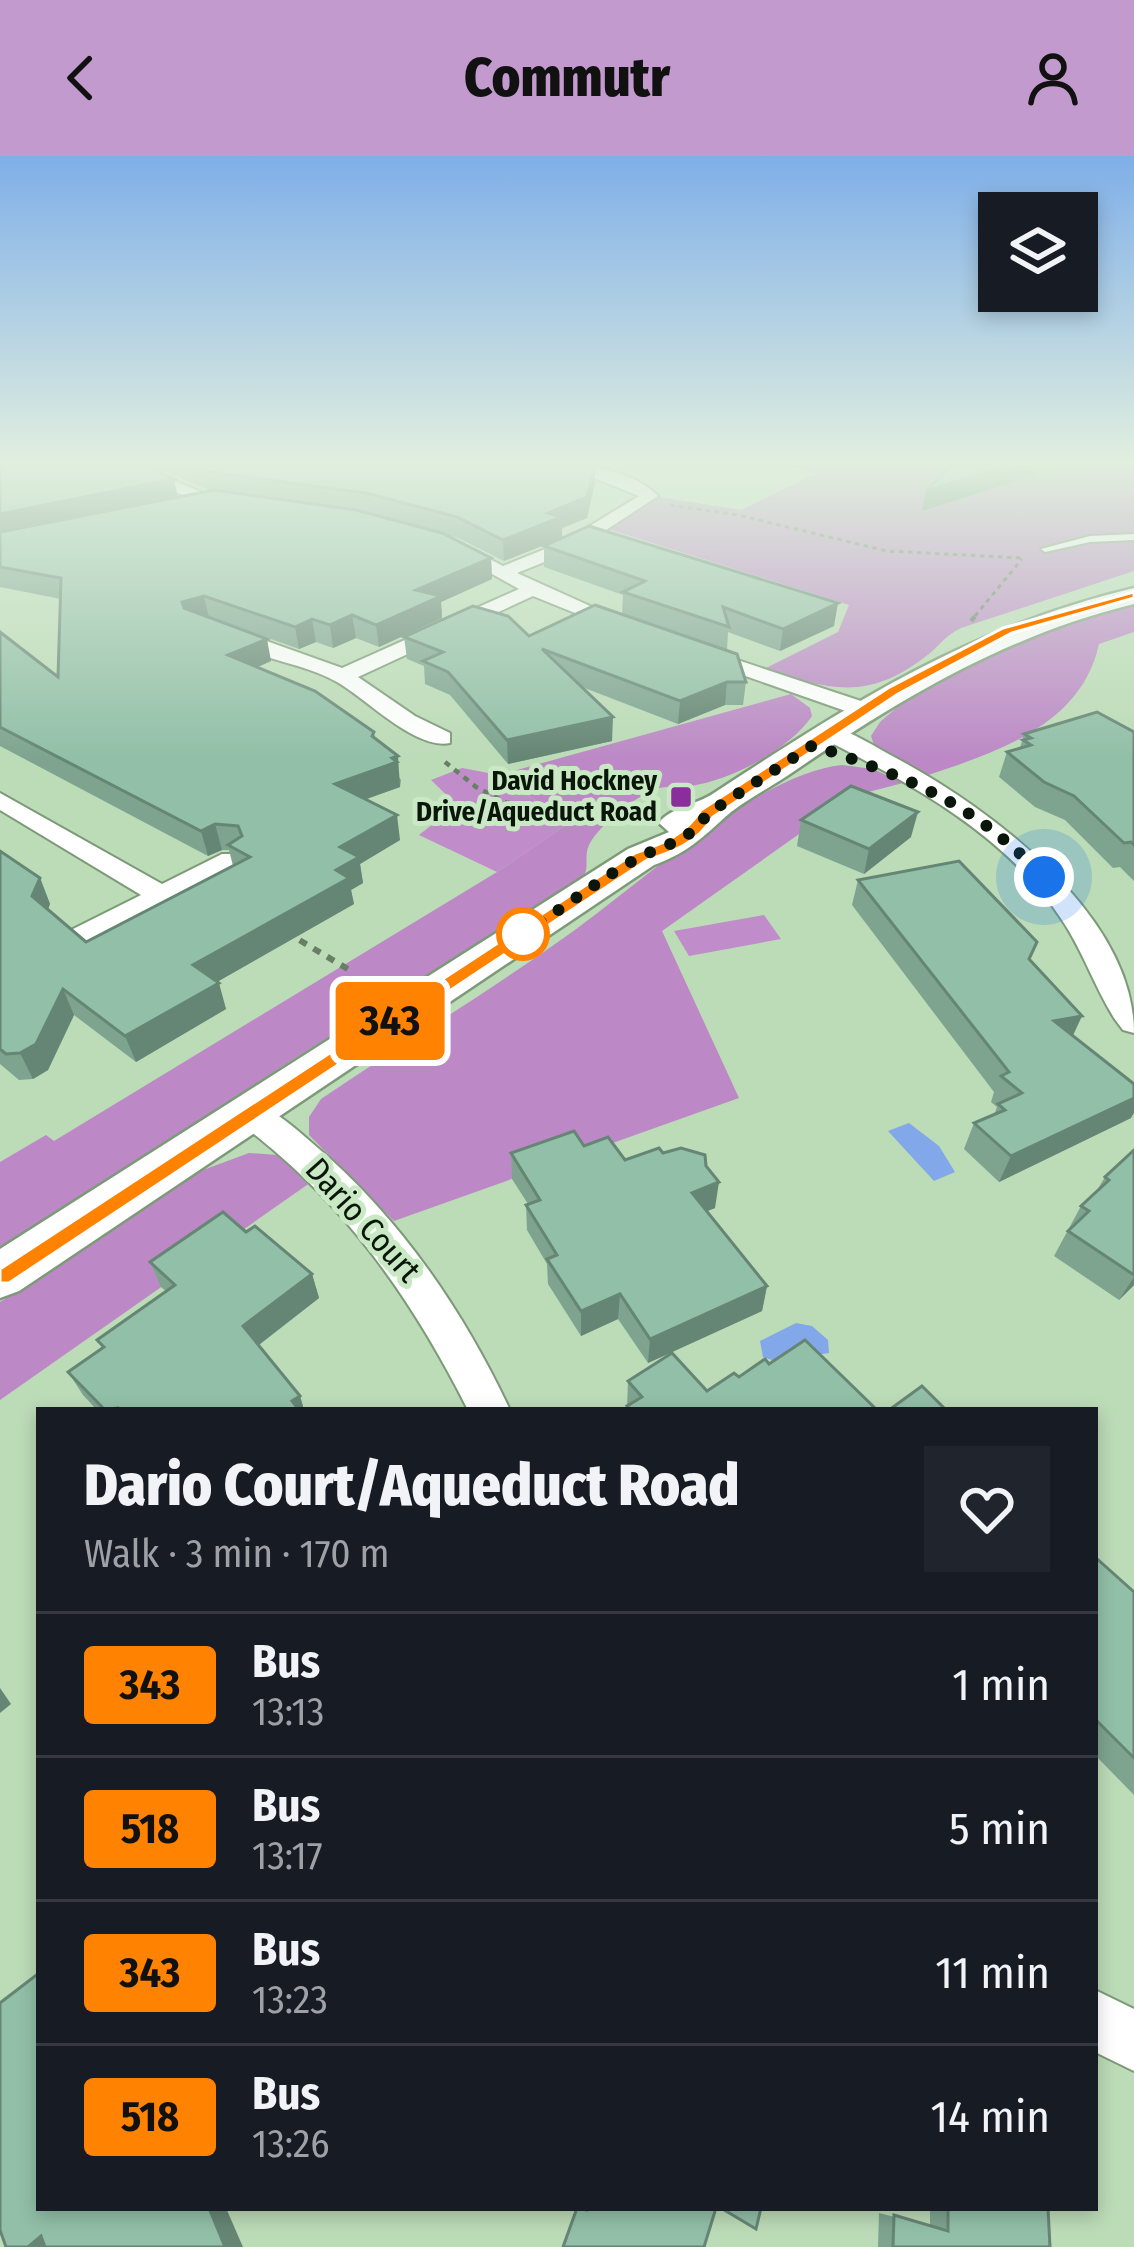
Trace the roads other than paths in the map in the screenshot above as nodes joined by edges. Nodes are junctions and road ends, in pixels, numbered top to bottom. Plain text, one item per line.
1 (483, 563) edge
2 (527, 563) edge
3 (503, 572) junction
4 (533, 589) junction
5 (1134, 596) edge
6 (201, 626) edge
7 (651, 636) edge
8 (672, 643) edge
9 (343, 676) junction
10 (865, 710) junction
11 (821, 739) junction
12 (445, 741) road end
13 (0, 800) edge
14 (231, 860) edge
15 (161, 895) junction
16 (79, 937) edge
17 (1134, 1023) edge
18 (249, 1113) junction
19 (0, 1276) edge
20 (487, 1407) edge
21 (1098, 2022) edge
22 (1134, 2041) edge

1 - 3 street
2 - 3 street
3 - 4 street
4 - 7 street
4 - 9 street
5 - 10 main road
6 - 9 street
8 - 10 street
9 - 12 street
10 - 11 main road
11 - 17 street
11 - 18 main road
13 - 15 street
14 - 15 street
15 - 16 street
18 - 19 main road
18 - 20 street, Dario Court
21 - 22 street

